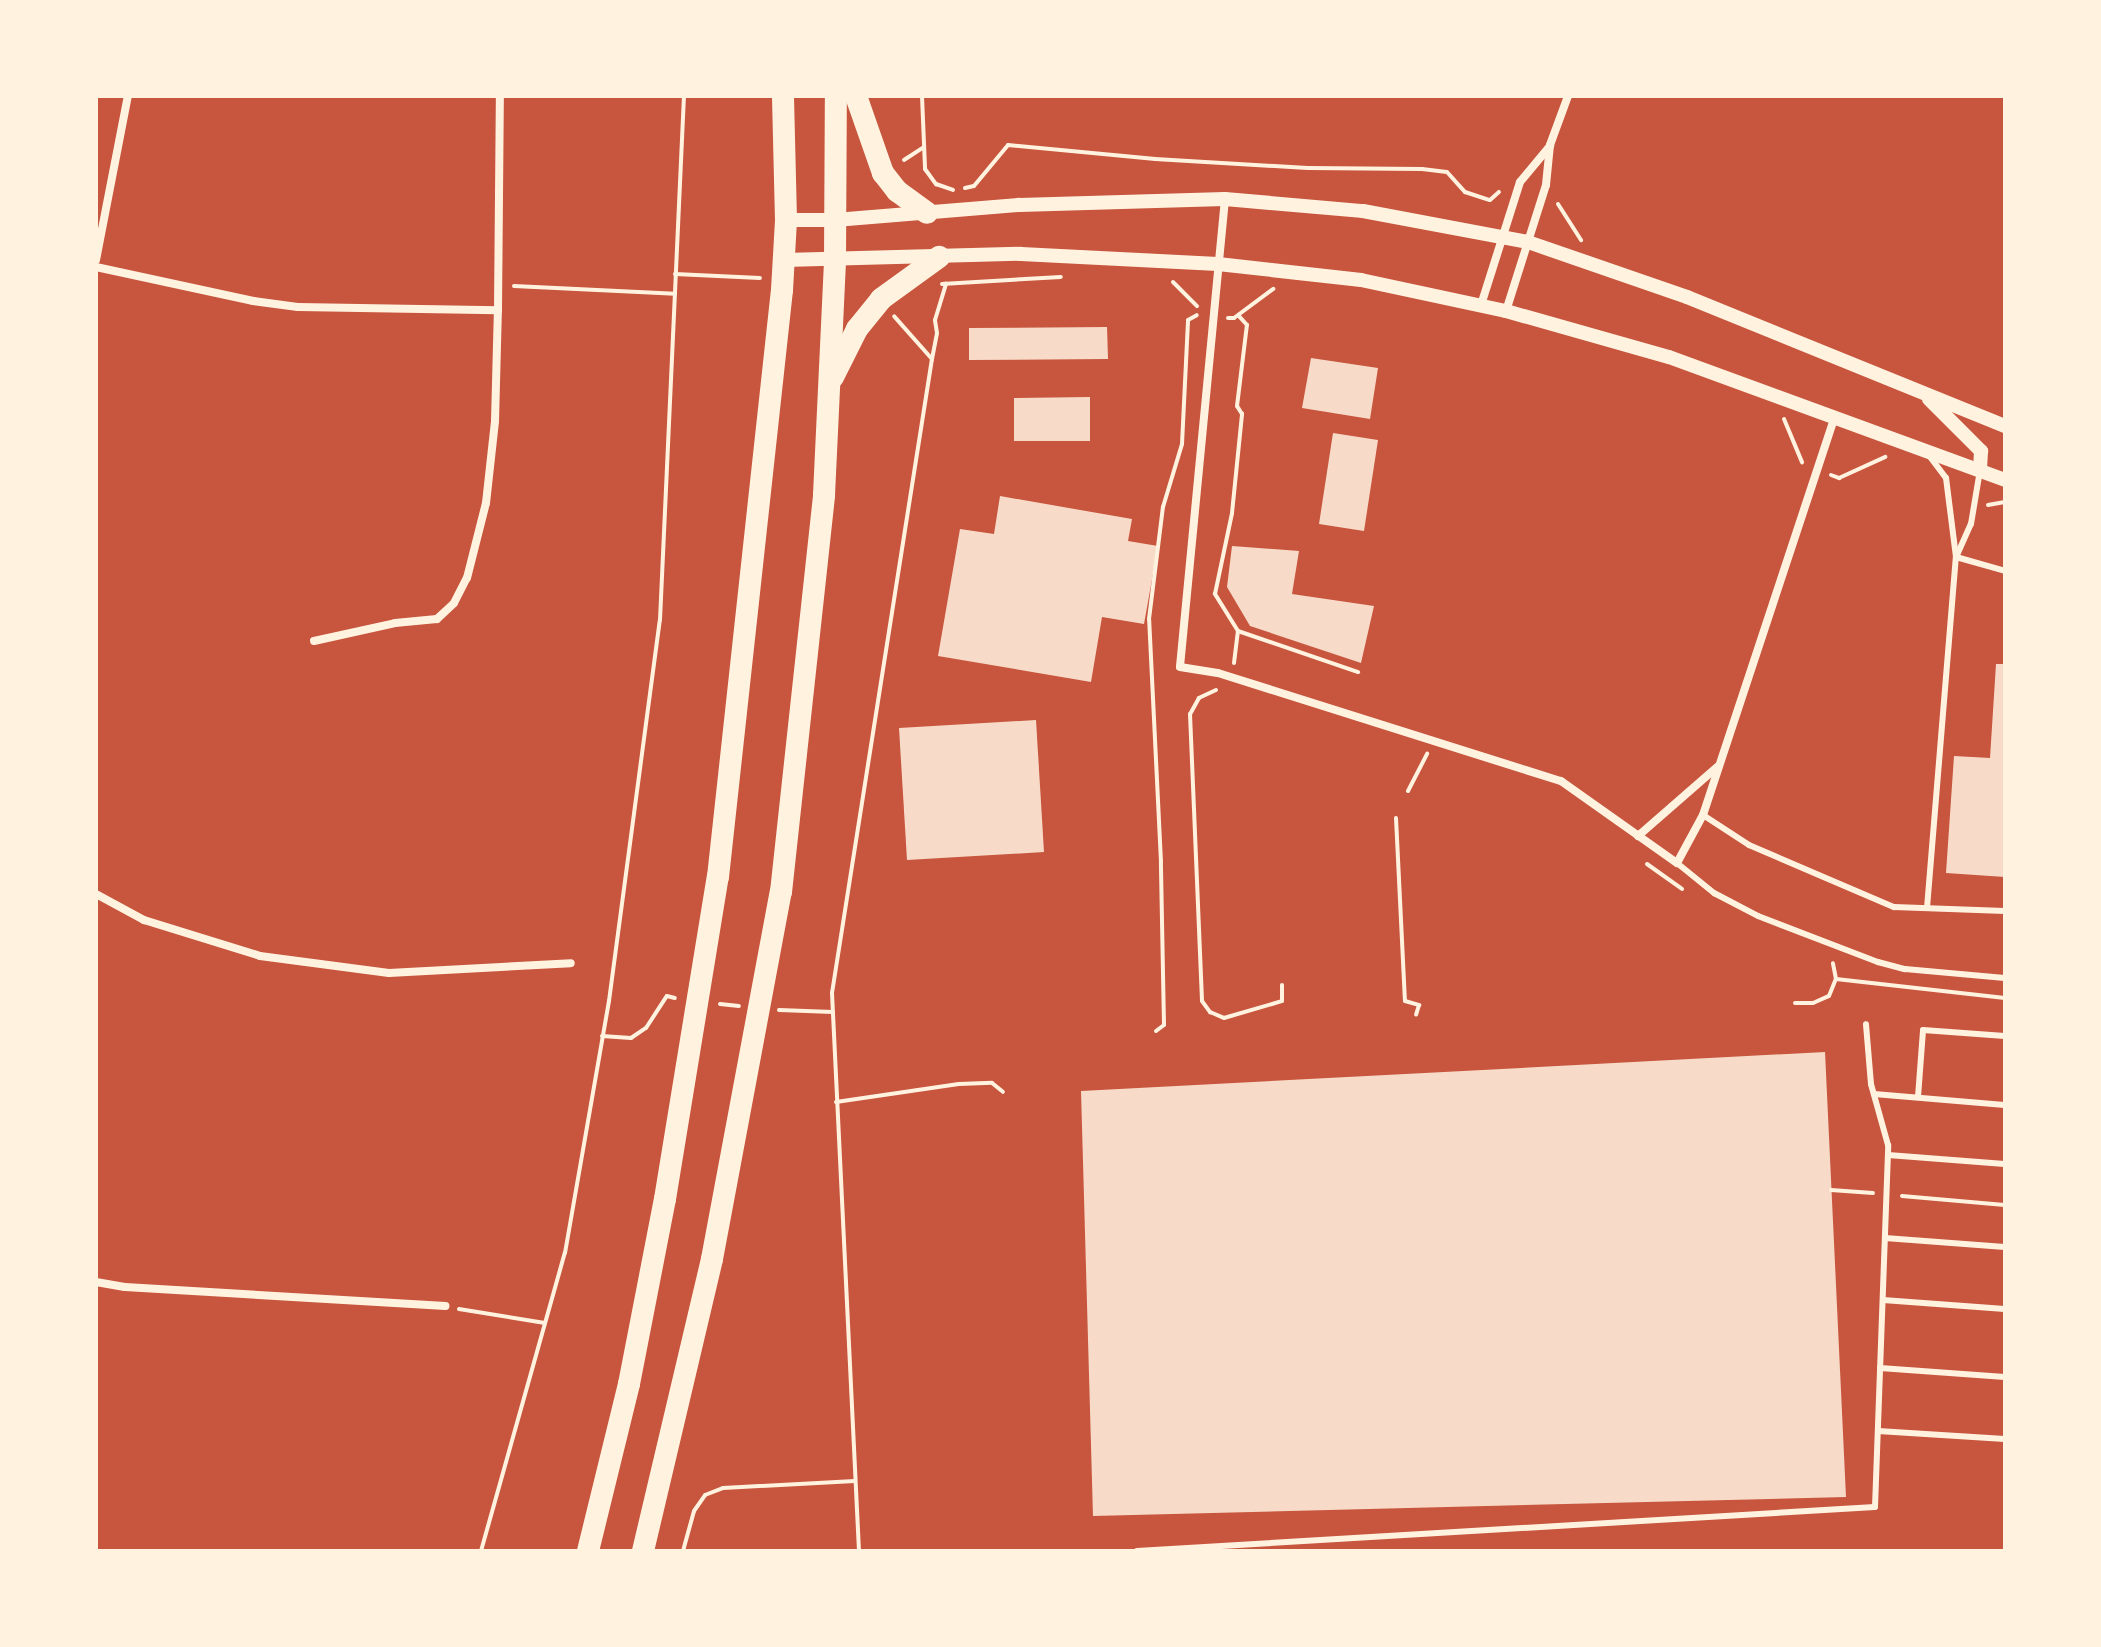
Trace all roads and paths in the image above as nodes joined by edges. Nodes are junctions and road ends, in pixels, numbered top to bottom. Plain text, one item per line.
1 (128, 96) edge
2 (500, 96) edge
3 (684, 96) edge
4 (783, 96) edge
5 (836, 96) edge
6 (856, 96) edge
7 (922, 96) edge
8 (1568, 96) edge
9 (1550, 145) junction
10 (924, 147) dead end
11 (1225, 199) junction
12 (927, 213) junction
13 (786, 220) junction
14 (835, 220) junction
15 (1501, 235) junction
16 (1528, 242) junction
17 (939, 257) junction
18 (96, 260) edge
19 (784, 260) junction
20 (835, 261) junction
21 (1218, 264) junction
22 (96, 267) edge
23 (1073, 277) dead end
24 (1168, 280) dead end
25 (931, 284) dead end
26 (946, 284) junction
27 (498, 285) junction
28 (1288, 290) dead end
29 (675, 294) junction
30 (1481, 305) junction
31 (498, 310) junction
32 (1506, 311) junction
33 (894, 315) dead end
34 (1213, 318) junction
35 (932, 359) junction
36 (829, 386) junction
37 (1920, 391) junction
38 (1780, 411) dead end
39 (1835, 415) junction
40 (2005, 426) edge
41 (1923, 448) junction
42 (1889, 455) dead end
43 (1817, 470) junction
44 (1980, 470) junction
45 (2005, 480) edge
46 (1976, 501) junction
47 (2005, 502) edge
48 (1956, 557) junction
49 (2005, 571) edge
50 (1238, 631) dead end
51 (314, 641) dead end
52 (1358, 672) dead end
53 (1414, 747) dead end
54 (1428, 752) junction
55 (1442, 757) dead end
56 (1718, 766) junction
57 (1408, 791) dead end
58 (1703, 815) junction
59 (1396, 818) dead end
60 (1638, 836) junction
61 (1635, 856) dead end
62 (1677, 863) junction
63 (96, 894) edge
64 (1693, 896) dead end
65 (1927, 908) junction
66 (2005, 911) edge
67 (1824, 959) dead end
68 (571, 963) dead end
69 (2005, 978) edge
70 (1836, 979) junction
71 (1282, 985) dead end
72 (2005, 998) edge
73 (1795, 1003) dead end
74 (1416, 1015) dead end
75 (1224, 1018) dead end
76 (1866, 1024) dead end
77 (1156, 1031) dead end
78 (2005, 1036) edge
79 (1003, 1092) dead end
80 (1874, 1094) junction
81 (1918, 1097) junction
82 (836, 1102) junction
83 (2005, 1105) edge
84 (1888, 1155) junction
85 (2005, 1164) edge
86 (1831, 1190) dead end
87 (1886, 1195) junction
88 (2005, 1205) edge
89 (1885, 1238) junction
90 (2005, 1247) edge
91 (96, 1282) edge
92 (1883, 1300) junction
93 (445, 1306) joint
94 (2005, 1309) edge
95 (546, 1323) junction
96 (1880, 1368) junction
97 (2005, 1377) edge
98 (1878, 1431) junction
99 (2005, 1439) edge
100 (855, 1481) junction
101 (481, 1551) edge
102 (588, 1551) edge
103 (643, 1551) edge
104 (683, 1551) edge
105 (859, 1551) edge
106 (1137, 1551) edge

1 - 18 street
2 - 27 street
3 - 29 path
4 - 13 highway
5 - 14 highway
6 - 12 highway
7 - 10 path
8 - 9 street
9 - 15 street
9 - 16 street
11 - 12 street
11 - 15 street
11 - 21 street
12 - 14 street
13 - 14 street
13 - 19 highway
14 - 20 highway
15 - 16 street
15 - 30 street
16 - 32 street
16 - 37 street
17 - 20 street
17 - 21 street
17 - 36 highway
19 - 20 street
19 - 102 highway
20 - 36 highway
21 - 30 street
21 - 34 street
22 - 31 street
23 - 26 path
24 - 77 path
25 - 26 path
26 - 35 path
27 - 29 path
27 - 31 street
28 - 34 path
29 - 95 path
30 - 32 street
31 - 51 street
32 - 39 street
33 - 35 path
34 - 60 street
35 - 82 path
36 - 103 highway
37 - 40 street
37 - 44 street
38 - 43 path
39 - 41 street
39 - 43 street
41 - 44 street
41 - 48 lane
42 - 43 path
43 - 56 street
44 - 45 street
44 - 46 lane
46 - 47 path
46 - 48 lane
48 - 49 lane
48 - 65 lane
50 - 52 path
53 - 54 path
54 - 55 path
54 - 57 path
56 - 58 street
56 - 60 street
58 - 62 street
58 - 65 lane
59 - 74 path
60 - 62 street
61 - 64 path
62 - 69 lane
63 - 68 street
65 - 66 lane
67 - 70 path
70 - 72 path
70 - 73 path
71 - 75 path
76 - 80 lane
78 - 81 lane
79 - 82 path
80 - 81 lane
80 - 84 lane
81 - 83 lane
82 - 100 path
84 - 85 lane
84 - 87 lane
86 - 87 path
87 - 88 path
87 - 89 lane
89 - 90 lane
89 - 92 lane
91 - 93 street
92 - 94 lane
92 - 96 lane
93 - 95 path
95 - 101 path
96 - 97 lane
96 - 98 lane
98 - 99 lane
98 - 106 lane
100 - 104 path
100 - 105 path

